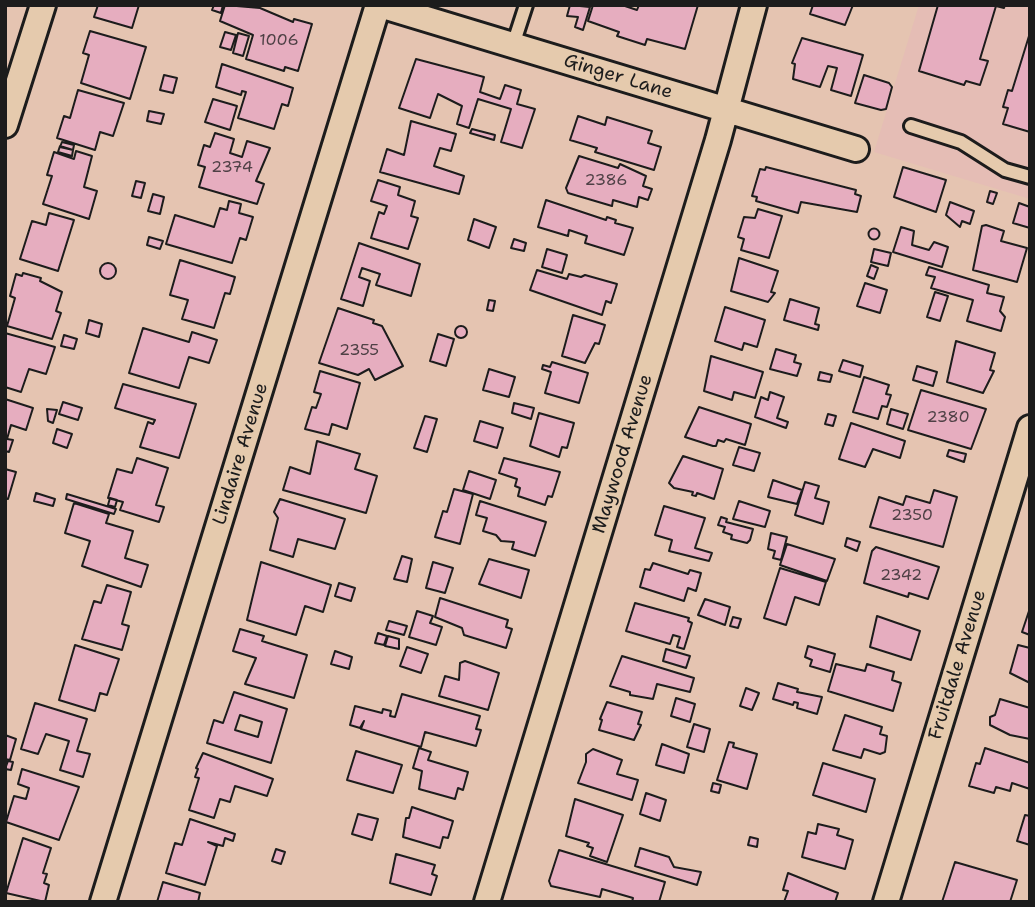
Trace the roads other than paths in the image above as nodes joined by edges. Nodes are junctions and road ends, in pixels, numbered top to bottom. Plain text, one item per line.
1 (43, 5) edge
2 (379, 5) edge
3 (526, 5) edge
4 (754, 5) edge
5 (513, 45) junction
6 (725, 109) junction
7 (5, 125) edge
8 (911, 126) dead end
9 (856, 149) dead end
10 (1030, 177) edge
11 (1030, 428) edge
12 (103, 902) edge
13 (488, 902) edge
14 (886, 902) edge

1 - 7 street
2 - 5 street, Ginger Lane
2 - 12 street, Lindaire Avenue
3 - 5 lane
4 - 6 street, Maywood Avenue
5 - 6 street, Ginger Lane
6 - 9 street, Ginger Lane
6 - 13 street, Maywood Avenue
8 - 10 lane
11 - 14 street, Fruitdale Avenue

